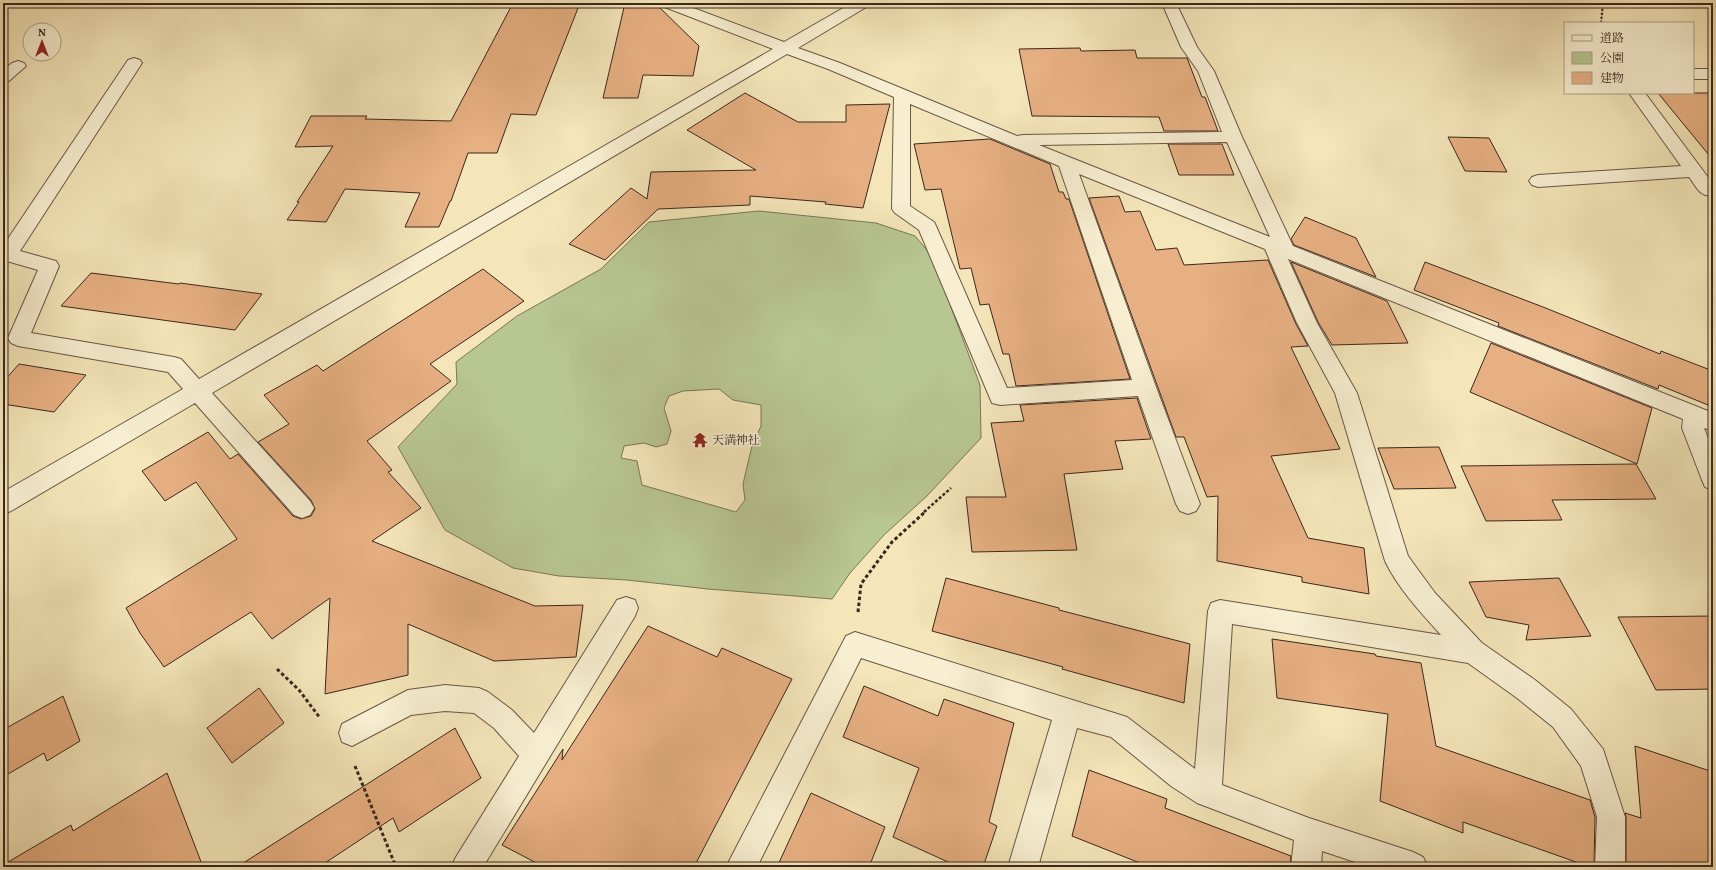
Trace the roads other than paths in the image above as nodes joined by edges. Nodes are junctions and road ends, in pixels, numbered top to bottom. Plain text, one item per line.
1 (667, 3) edge
2 (863, 3) edge
3 (1169, 3) edge
4 (784, 48) junction
5 (134, 63) dead end
6 (18, 66) dead end
7 (1694, 74) edge
8 (1713, 74) edge
9 (3, 78) edge
10 (1638, 94) edge
11 (902, 95) junction
12 (1233, 137) junction
13 (1011, 140) junction
14 (1066, 161) junction
15 (1694, 171) junction
16 (1538, 181) dead end
17 (1708, 190) dead end
18 (1279, 246) junction
19 (6, 254) edge
20 (1145, 387) junction
21 (197, 390) junction
22 (1704, 419) edge
23 (1713, 480) edge
24 (3, 504) edge
25 (1188, 504) dead end
26 (302, 508) dead end
27 (626, 608) dead end
28 (1473, 652) junction
29 (1068, 712) junction
30 (352, 733) dead end
31 (536, 755) junction
32 (1207, 793) junction
33 (1309, 832) junction
34 (466, 867) edge
35 (741, 867) edge
36 (1023, 867) edge
37 (1306, 867) edge
38 (1413, 867) edge
39 (1610, 867) edge

1 - 4 street
2 - 4 street
3 - 12 street
4 - 11 street
4 - 21 street
5 - 19 street
6 - 9 street
7 - 8 street
10 - 15 street
11 - 13 street
11 - 20 street
12 - 13 street
12 - 18 street
13 - 14 street
14 - 18 street
14 - 20 street
15 - 16 street
15 - 17 street
18 - 22 street
18 - 28 street
19 - 21 street
20 - 25 street
21 - 24 street
21 - 26 street
22 - 23 street
27 - 31 street
28 - 32 street
28 - 39 street
29 - 32 street
29 - 35 street
29 - 36 street
30 - 31 street
31 - 34 street
32 - 33 street
33 - 37 street
33 - 38 street

